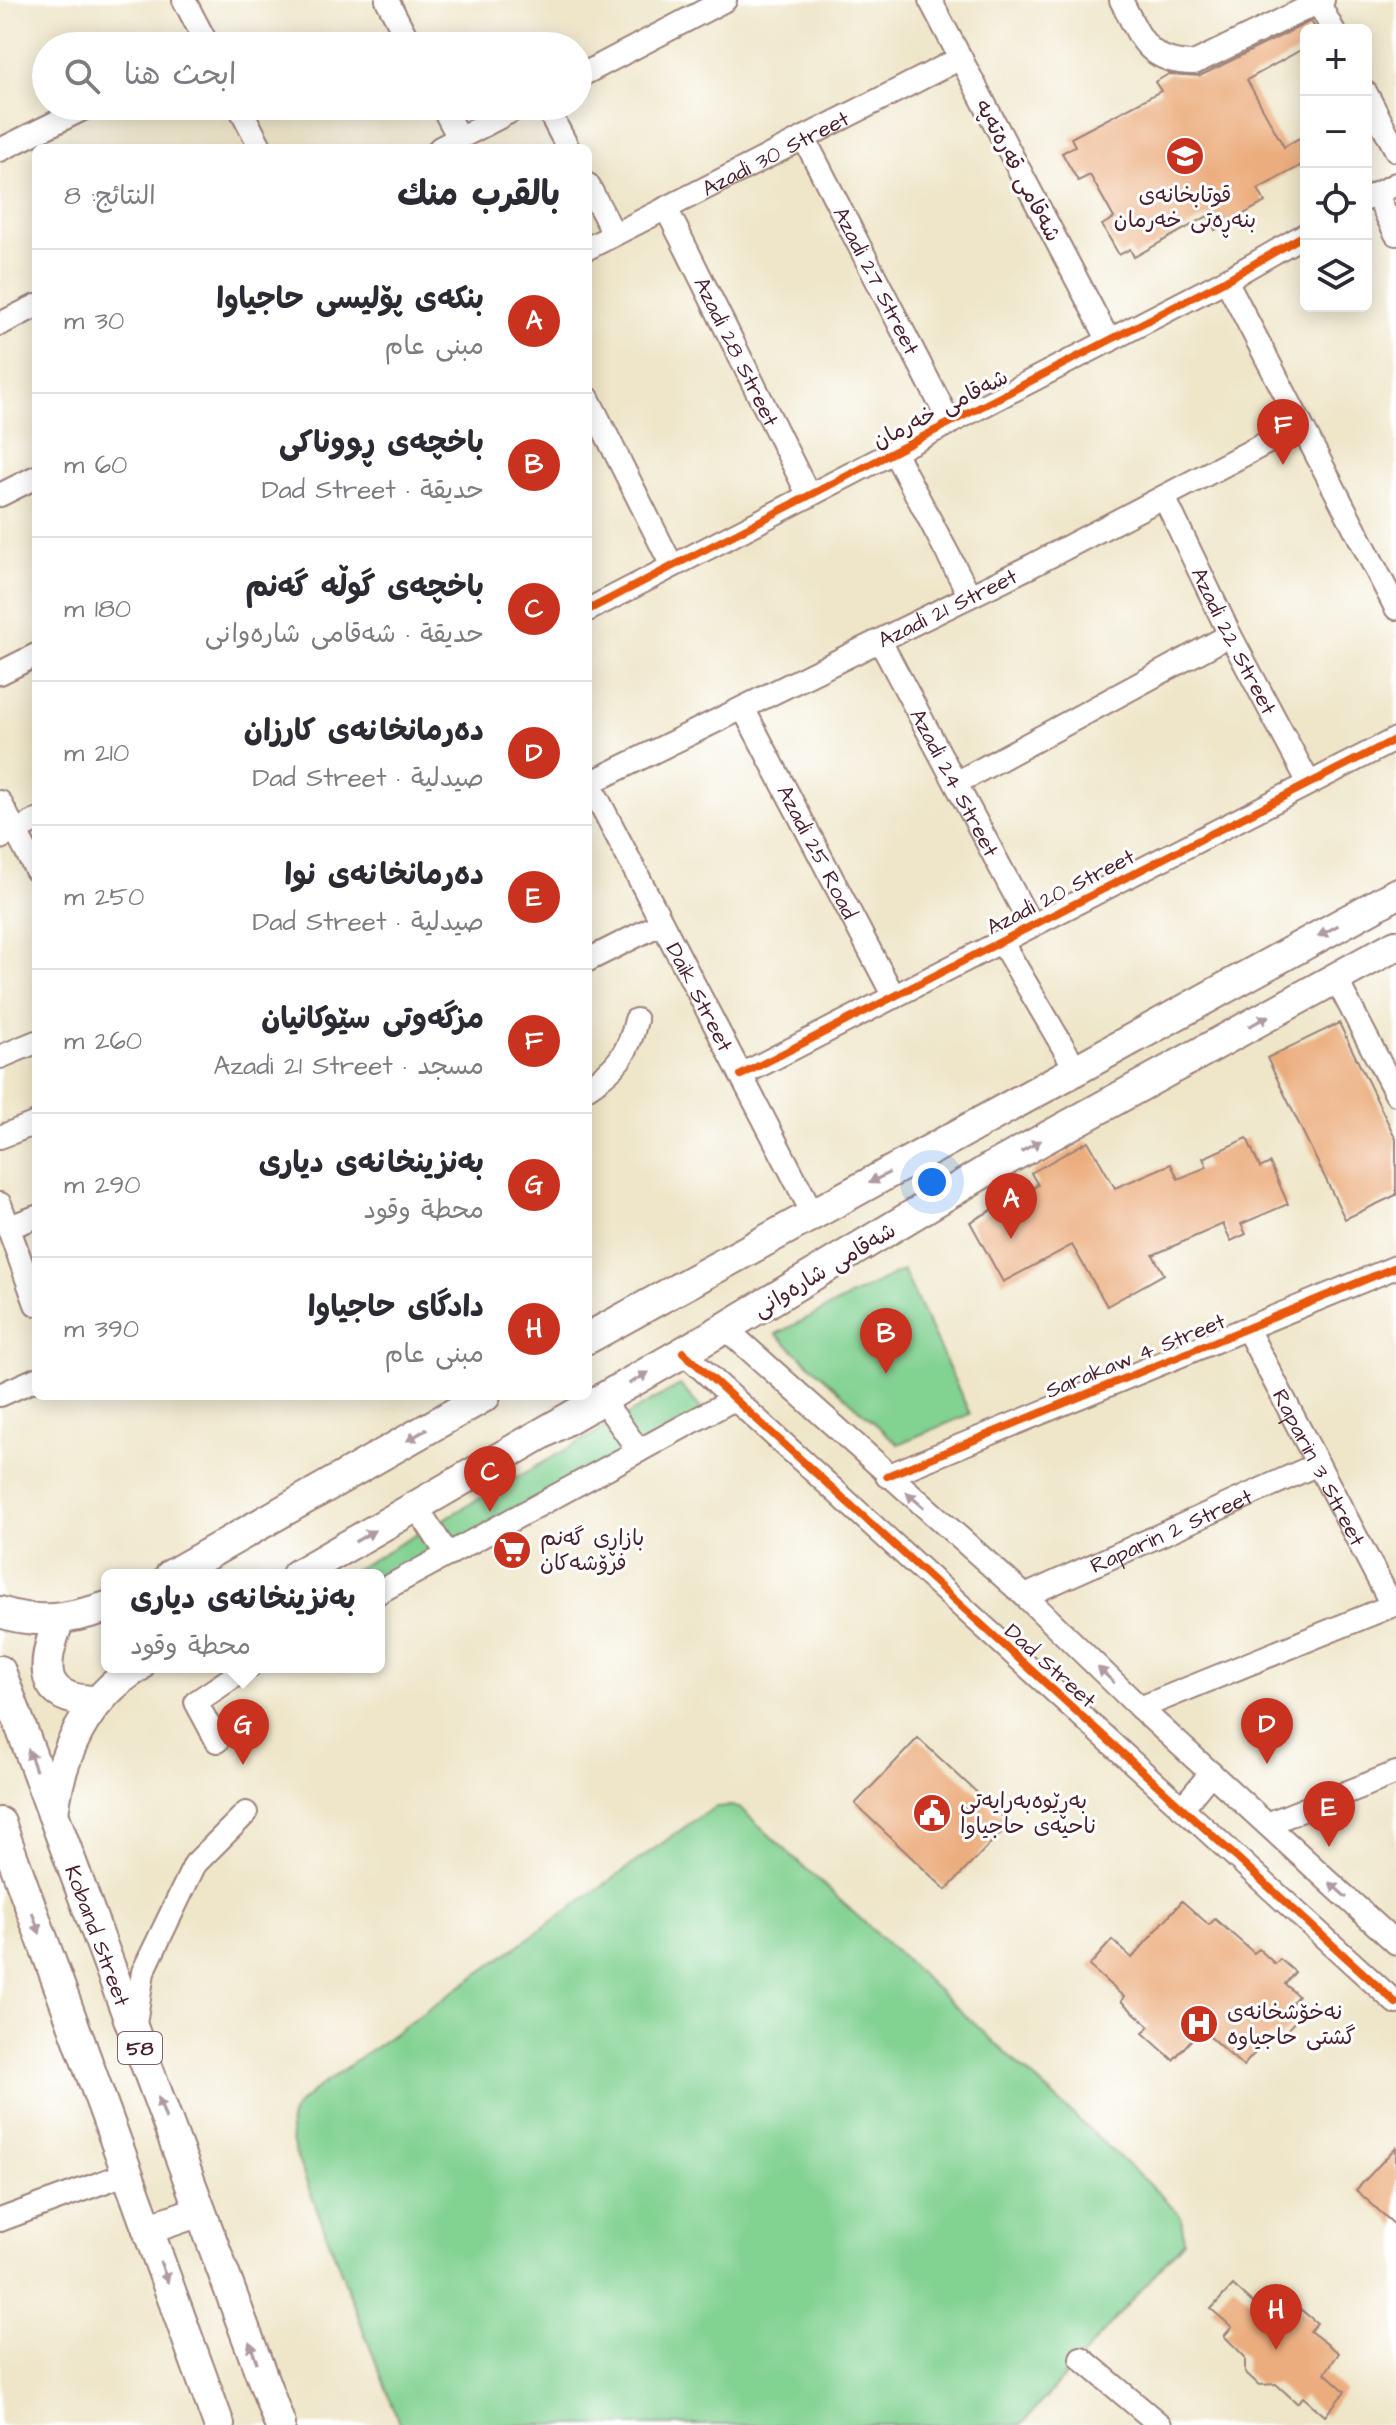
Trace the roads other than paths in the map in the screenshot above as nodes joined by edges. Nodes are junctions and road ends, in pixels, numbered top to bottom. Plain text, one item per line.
1 (184, 0) edge
2 (387, 0) edge
3 (725, 0) edge
4 (930, 0) edge
5 (1121, 0) edge
6 (1321, 1) edge
7 (1331, 24) edge
8 (201, 32) edge
9 (404, 32) edge
10 (961, 58) junction
11 (592, 70) edge
12 (1368, 96) edge
13 (61, 120) edge
14 (246, 120) edge
15 (445, 120) edge
16 (494, 120) edge
17 (553, 120) edge
18 (804, 138) junction
19 (450, 143) edge
20 (259, 144) edge
21 (566, 144) edge
22 (0, 150) edge
23 (1396, 150) edge
24 (1379, 192) edge
25 (592, 193) edge
26 (666, 208) junction
27 (614, 234) junction
28 (1396, 234) edge
29 (1300, 237) edge
30 (592, 246) edge
31 (1226, 280) junction
32 (32, 308) edge
33 (0, 324) edge
34 (1109, 341) junction
35 (592, 406) edge
36 (950, 423) junction
37 (1301, 425) junction
38 (894, 452) junction
39 (32, 479) edge
40 (0, 495) edge
41 (809, 496) junction
42 (1164, 497) junction
43 (672, 566) junction
44 (970, 596) junction
45 (592, 608) edge
46 (1396, 608) edge
47 (1230, 635) junction
48 (880, 641) junction
49 (32, 657) edge
50 (0, 673) edge
51 (743, 708) junction
52 (1396, 739) edge
53 (592, 781) edge
54 (956, 783) junction
55 (1309, 783) junction
56 (592, 788) edge
57 (0, 802) edge
58 (32, 823) edge
59 (8, 834) edge
60 (32, 865) edge
61 (1396, 894) edge
62 (662, 923) junction
63 (1031, 925) junction
64 (1001, 941) junction
65 (1396, 945) edge
66 (592, 958) edge
67 (1336, 979) junction
68 (894, 997) junction
69 (636, 1020) dead end
70 (32, 1045) edge
71 (0, 1057) edge
72 (1076, 1069) junction
73 (741, 1075) junction
74 (592, 1084) edge
75 (1396, 1094) edge
76 (32, 1125) edge
77 (966, 1133) junction
78 (0, 1137) edge
79 (986, 1171) junction
80 (0, 1204) edge
81 (813, 1214) junction
82 (32, 1218) edge
83 (9, 1227) junction
84 (1393, 1274) edge
85 (32, 1291) edge
86 (725, 1328) junction
87 (1247, 1329) junction
88 (592, 1336) edge
89 (683, 1352) junction
90 (32, 1381) edge
91 (0, 1395) edge
92 (602, 1399) junction
93 (734, 1399) junction
94 (478, 1400) edge
95 (639, 1451) junction
96 (1318, 1464) junction
97 (887, 1476) junction
98 (416, 1506) junction
99 (448, 1555) junction
100 (182, 1569) edge
101 (307, 1569) edge
102 (385, 1589) edge
103 (1025, 1596) junction
104 (1394, 1604) edge
105 (101, 1609) edge
106 (0, 1612) edge
107 (59, 1620) junction
108 (0, 1671) edge
109 (131, 1673) edge
110 (239, 1673) edge
111 (99, 1701) junction
112 (1140, 1708) junction
113 (217, 1741) dead end
114 (1211, 1773) junction
115 (1396, 1773) edge
116 (1182, 1808) junction
117 (246, 1813) dead end
118 (53, 1816) junction
119 (0, 1823) edge
120 (1267, 1824) junction
121 (1393, 1935) edge
122 (1396, 2003) edge
123 (134, 2032) junction
124 (128, 2173) junction
125 (200, 2211) junction
126 (0, 2220) edge
127 (148, 2229) junction
128 (1081, 2358) dead end
129 (219, 2425) edge
130 (280, 2425) edge
131 (1160, 2425) edge

1 - 8 street
2 - 9 street
3 - 11 street
4 - 10 street, شەقامی قەرەتەپە
5 - 6 street
6 - 7 street
10 - 18 street, Azadi 30 Street
10 - 34 street, شەقامی قەرەتەپە
12 - 23 street
13 - 22 street
14 - 20 street
15 - 19 street
16 - 19 street
17 - 21 street
18 - 26 street, Azadi 30 Street
18 - 36 street, Azadi 27 Street
24 - 28 street
25 - 27 street
26 - 27 street, Azadi 30 Street
26 - 41 street, Azadi 28 Street
27 - 30 street, Azadi 30 Street
29 - 31 street, شەقامی خەرمان
31 - 34 street, شەقامی خەرمان
31 - 37 street
32 - 33 street
34 - 36 street, شەقامی خەرمان
35 - 43 street
36 - 38 street, شەقامی خەرمان
37 - 42 street, Azadi 21 Street
37 - 46 street
38 - 41 street, شەقامی خەرمان
38 - 44 street
39 - 40 street
41 - 43 street, شەقامی خەرمان
42 - 44 street, Azadi 21 Street
42 - 47 street, Azadi 22 Street
43 - 45 street, شەقامی خەرمان
44 - 48 street, Azadi 21 Street
47 - 54 street
47 - 55 street, Azadi 22 Street
48 - 51 street, Azadi 21 Street
48 - 54 street, Azadi 24 Street
49 - 50 street
51 - 53 street, Azadi 21 Street
51 - 68 street, Azadi 25 Road
52 - 55 street, Azadi 20 Street
54 - 63 street, Azadi 24 Street
55 - 63 street, Azadi 20 Street
56 - 62 street, Daik Street
57 - 59 street
58 - 59 street
59 - 60 street
61 -> 72 main road
62 - 66 street
62 - 73 street, Daik Street
63 - 64 street, Azadi 20 Street
64 - 68 street, Azadi 20 Street
64 - 72 street
65 - 67 main road, شەقامی شارەوانی
67 - 75 street
79 -> 67 main road, شەقامی شارەوانی
68 - 73 street, Azadi 20 Street
69 - 74 street
70 - 71 street
72 - 77 main road
73 - 81 street, Daik Street
76 - 78 street
77 - 79 main road
77 -> 81 main road
79 - 86 main road, شەقامی شارەوانی
80 - 83 street
81 - 88 main road
82 - 83 street
83 - 85 street
84 - 87 street, Sarakaw 4 Street
86 - 89 main road, شەقامی شارەوانی
86 - 97 street, Dad Street
87 - 96 street, Raparin 3 Street
87 - 97 street, Sarakaw 4 Street
92 -> 89 main road, شەقامی شارەوانی
89 - 93 street, Dad Street
90 - 91 street
92 - 95 street
92 - 98 main road, شەقامی شارەوانی
93 - 95 street
93 - 116 street, Dad Street
94 -> 100 main road
95 - 99 street
96 - 103 street, Raparin 2 Street
96 - 104 street, Raparin 3 Street
103 -> 97 street, Dad Street
98 - 99 street
101 -> 98 main road, شەقامی شارەوانی
99 - 102 street
112 -> 103 street, Dad Street
104 - 112 street
105 - 107 main road
106 - 107 main road
107 - 111 main road
118 -> 108 main road, Koband Street / 58
109 - 111 main road
110 - 113 street
111 - 118 main road
112 - 114 street, Dad Street
114 - 116 street
114 - 120 street, Dad Street
115 - 120 street
116 - 122 street, Dad Street
117 - 123 street
118 - 123 main road, Koband Street / 58
119 -> 124 main road, 58
121 -> 120 street, Dad Street
125 -> 123 main road, Koband Street / 58
124 - 126 street
124 - 127 main road, 58
125 - 127 main road
130 -> 125 main road, Koband Street / 58
127 -> 129 main road, 58
128 - 131 street

